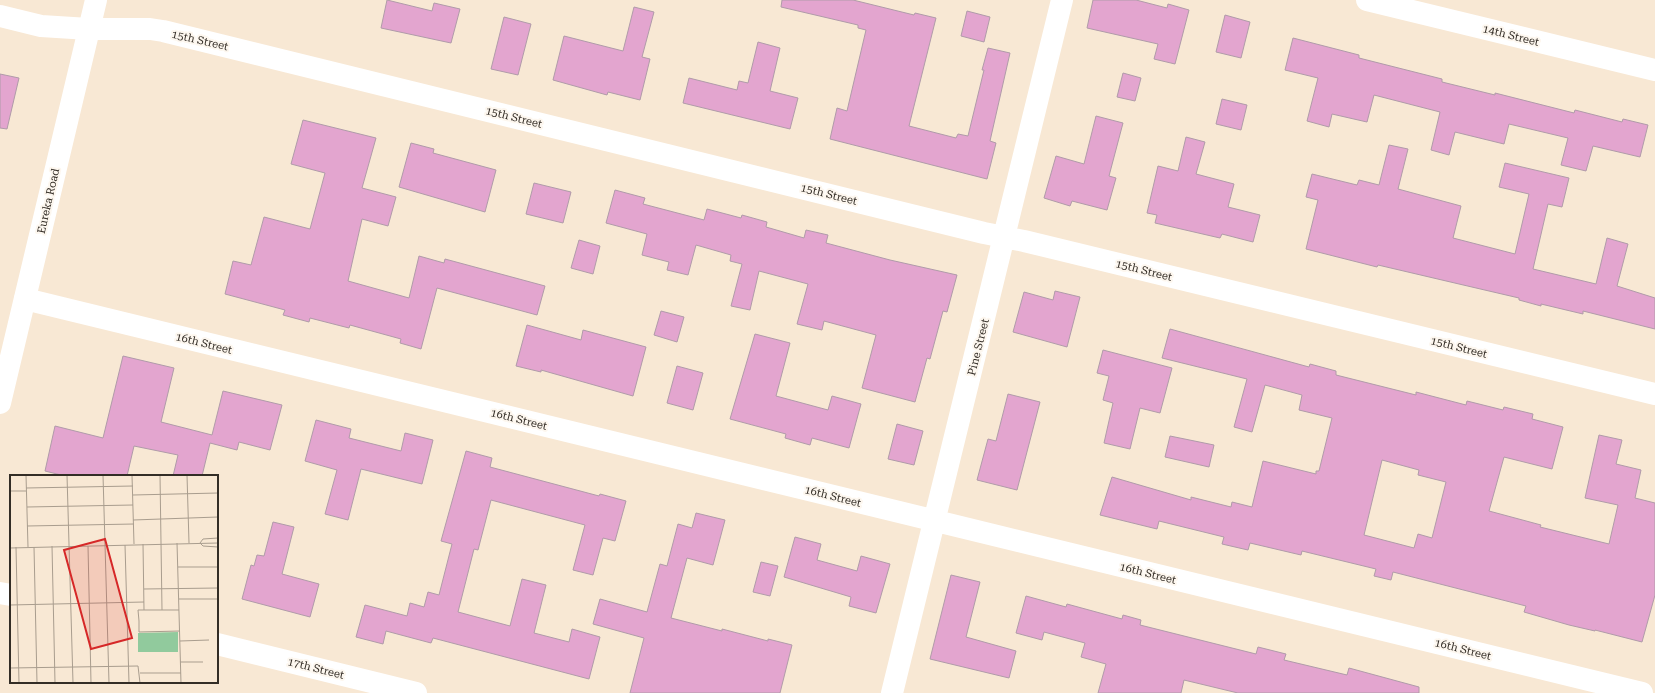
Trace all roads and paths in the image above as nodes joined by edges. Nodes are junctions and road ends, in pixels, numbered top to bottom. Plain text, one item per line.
1 (96, 0) edge
2 (1062, 0) edge
3 (1367, 0) edge
4 (0, 16) edge
5 (89, 29) junction
6 (1655, 70) edge
7 (1004, 238) junction
8 (25, 299) junction
9 (1655, 394) edge
10 (0, 403) edge
11 (935, 521) junction
12 (0, 593) edge
13 (10, 595) edge
14 (218, 644) edge
15 (416, 693) edge
16 (892, 693) edge
17 (1642, 693) edge

1 - 5 street, Eureka Road
2 - 7 street, Pine Street
3 - 6 street, 14th Street
4 - 5 street, 15th Street
5 - 7 street, 15th Street
5 - 8 street, Eureka Road
7 - 9 street, 15th Street
7 - 11 street, Pine Street
8 - 10 street, Eureka Road
8 - 11 street, 16th Street
11 - 16 street, Pine Street
11 - 17 street, 16th Street
12 - 13 street
14 - 15 street, 17th Street

